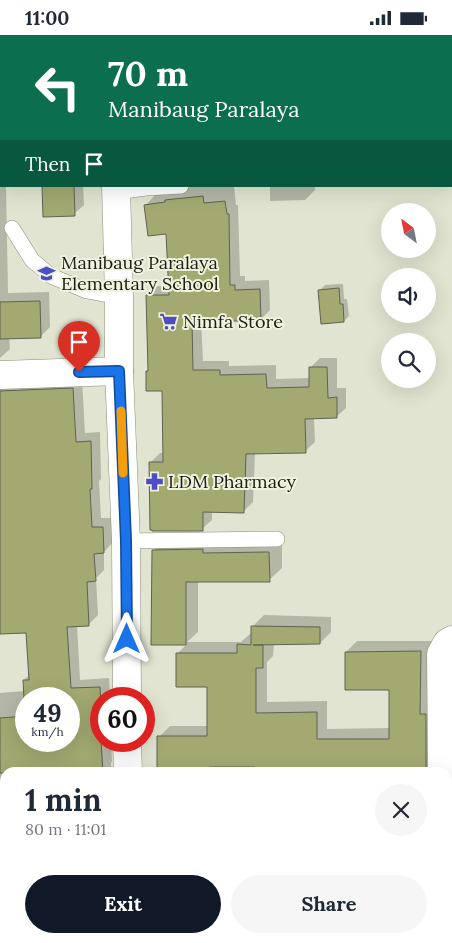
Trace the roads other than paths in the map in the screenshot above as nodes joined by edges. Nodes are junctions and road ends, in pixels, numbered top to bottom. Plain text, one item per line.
1 (146, 187) edge
2 (117, 189) edge
3 (12, 228) dead end
4 (119, 297) junction
5 (119, 371) junction
6 (0, 375) edge
7 (277, 539) dead end
8 (126, 541) junction
9 (446, 647) edge
10 (127, 687) edge
11 (447, 720) edge
12 (128, 752) edge
13 (128, 767) edge
14 (443, 767) edge

1 - 2 lane
2 - 4 main road
3 - 4 lane
4 - 5 main road
5 - 6 main road
5 - 8 main road
7 - 8 lane
8 - 10 main road
9 - 11 main road
11 - 14 main road
12 - 13 main road

